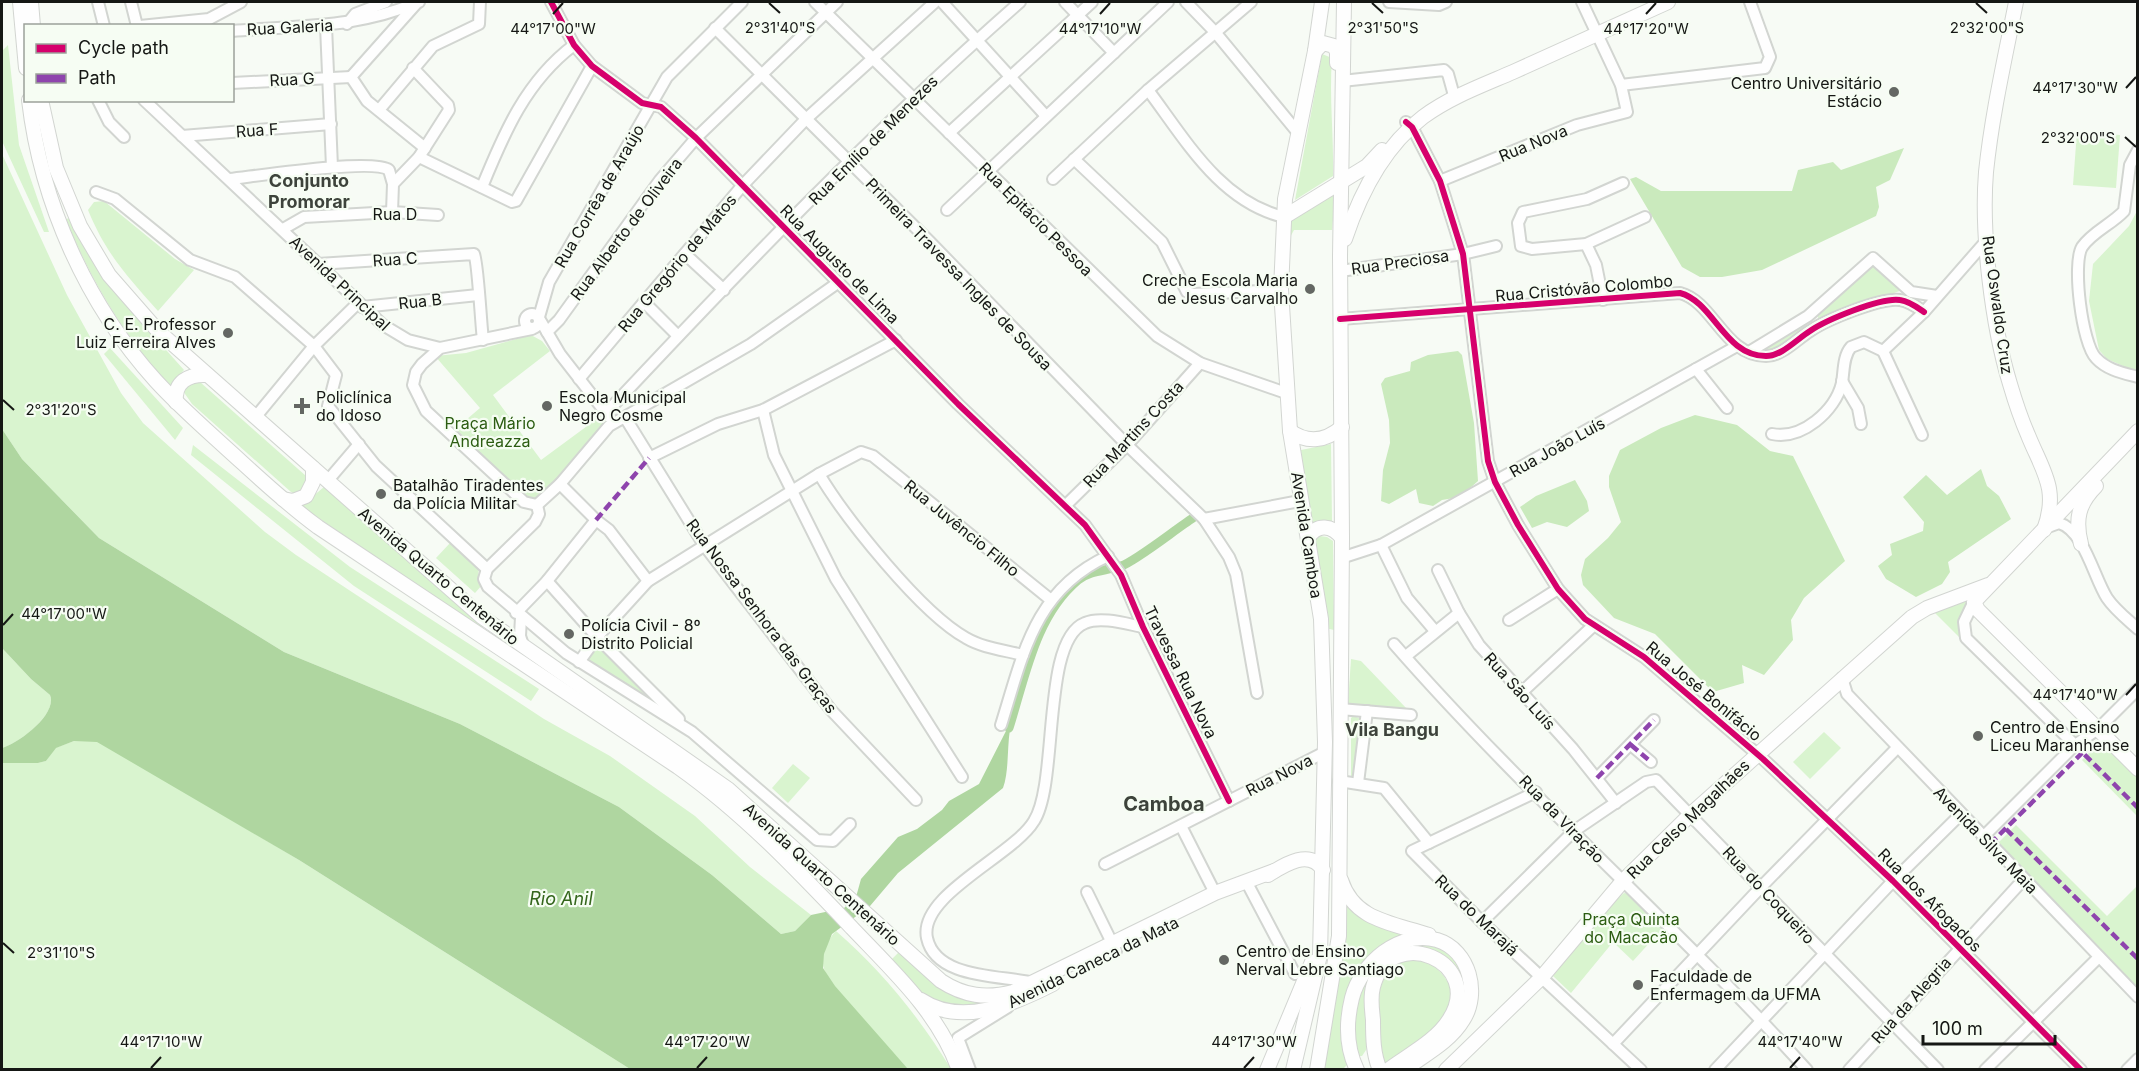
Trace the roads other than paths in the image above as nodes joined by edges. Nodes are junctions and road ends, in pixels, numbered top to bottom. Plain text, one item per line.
1 (20, 2) edge
2 (31, 2) edge
3 (98, 2) edge
4 (131, 2) edge
5 (239, 2) edge
6 (386, 2) edge
7 (419, 2) edge
8 (480, 2) edge
9 (551, 2) edge
10 (742, 2) edge
11 (814, 2) edge
12 (837, 2) edge
13 (935, 2) edge
14 (942, 2) edge
15 (1020, 2) edge
16 (1065, 2) edge
17 (1092, 2) edge
18 (1168, 2) edge
19 (1186, 2) edge
20 (1251, 2) edge
21 (1322, 2) edge
22 (1344, 2) edge
23 (1389, 2) edge
24 (1446, 2) edge
25 (1582, 2) edge
26 (1652, 2) edge
27 (1668, 2) edge
28 (1750, 2) edge
29 (2016, 2) edge
30 (826, 13) junction
31 (1078, 16) junction
32 (29, 23) edge
33 (104, 24) edge
34 (138, 24) edge
35 (159, 24) edge
36 (346, 24) junction
37 (326, 26) junction
38 (715, 28) junction
39 (234, 31) edge
40 (1594, 31) junction
41 (1215, 32) junction
42 (976, 40) junction
43 (574, 45) junction
44 (1315, 51) junction
45 (1114, 53) junction
46 (873, 60) junction
47 (592, 66) junction
48 (413, 68) junction
49 (761, 75) junction
50 (329, 77) junction
51 (351, 77) junction
52 (1010, 77) junction
53 (1342, 81) junction
54 (234, 83) edge
55 (1621, 85) junction
56 (1149, 90) junction
57 (1453, 92) junction
58 (913, 98) junction
59 (29, 102) edge
60 (41, 102) edge
61 (99, 102) edge
62 (146, 102) edge
63 (651, 106) junction
64 (379, 110) junction
65 (1341, 110) junction
66 (1045, 115) junction
67 (806, 119) junction
68 (331, 124) junction
69 (1409, 125) junction
70 (949, 133) junction
71 (1299, 134) junction
72 (182, 136) junction
73 (124, 137) dead end
74 (696, 138) junction
75 (2138, 150) edge
76 (422, 153) junction
77 (1074, 159) junction
78 (850, 162) junction
79 (332, 167) junction
80 (987, 170) junction
81 (230, 179) junction
82 (1053, 179) dead end
83 (1343, 180) junction
84 (1440, 181) junction
85 (1623, 183) dead end
86 (393, 184) junction
87 (742, 186) junction
88 (482, 187) junction
89 (96, 192) dead end
90 (947, 210) dead end
91 (392, 212) junction
92 (438, 215) dead end
93 (1284, 217) junction
94 (1645, 217) dead end
95 (785, 227) junction
96 (283, 230) junction
97 (1987, 240) junction
98 (1586, 244) junction
99 (1496, 246) dead end
100 (685, 254) junction
101 (1463, 254) junction
102 (1340, 256) junction
103 (318, 264) junction
104 (1340, 271) junction
105 (839, 282) junction
106 (724, 290) junction
107 (1281, 290) junction
108 (478, 295) junction
109 (1937, 296) junction
110 (1604, 300) junction
111 (644, 302) junction
112 (360, 305) junction
113 (1469, 310) junction
114 (1924, 312) junction
115 (1808, 316) junction
116 (1340, 319) junction
117 (534, 323) junction
118 (1815, 328) junction
119 (547, 332) junction
120 (678, 336) junction
121 (483, 340) junction
122 (896, 340) junction
123 (314, 346) junction
124 (1737, 346) junction
125 (440, 348) junction
126 (1883, 351) junction
127 (1749, 352) junction
128 (560, 354) junction
129 (1200, 363) junction
130 (1696, 369) junction
131 (207, 375) junction
132 (2138, 377) edge
133 (579, 379) junction
134 (1842, 381) junction
135 (1286, 393) junction
136 (176, 402) junction
137 (1727, 408) dead end
138 (763, 410) junction
139 (606, 413) junction
140 (253, 416) junction
141 (626, 419) junction
142 (1861, 424) dead end
143 (609, 426) junction
144 (1342, 427) junction
145 (1290, 431) junction
146 (2138, 431) edge
147 (1772, 434) dead end
148 (1922, 435) dead end
149 (359, 444) junction
150 (2138, 444) edge
151 (1127, 445) junction
152 (650, 458) junction
153 (313, 468) junction
154 (819, 474) junction
155 (326, 480) junction
156 (1495, 482) junction
157 (560, 484) junction
158 (793, 490) junction
159 (281, 498) junction
160 (1300, 501) junction
161 (537, 505) junction
162 (1066, 505) junction
163 (1204, 519) junction
164 (596, 520) junction
165 (2044, 530) junction
166 (1308, 538) junction
167 (1342, 538) junction
168 (704, 544) junction
169 (2081, 544) junction
170 (1381, 545) junction
171 (1341, 558) junction
172 (1113, 564) junction
173 (487, 569) junction
174 (1438, 570) dead end
175 (547, 581) junction
176 (648, 581) junction
177 (1988, 585) junction
178 (1558, 588) junction
179 (1975, 599) junction
180 (1051, 600) junction
181 (1459, 613) junction
182 (519, 615) junction
183 (1509, 620) dead end
184 (1593, 626) junction
185 (1143, 627) junction
186 (2138, 629) edge
187 (1435, 631) junction
188 (503, 633) junction
189 (597, 637) junction
190 (1394, 644) dead end
191 (524, 648) junction
192 (1023, 655) junction
193 (1406, 656) junction
194 (579, 662) junction
195 (1842, 678) junction
196 (2138, 688) edge
197 (1522, 692) junction
198 (1257, 693) dead end
199 (1340, 709) junction
200 (1366, 711) junction
201 (1411, 715) dead end
202 (1654, 720) dead end
203 (1001, 725) dead end
204 (2098, 729) junction
205 (692, 732) junction
206 (1631, 745) junction
207 (2075, 746) junction
208 (1897, 748) junction
209 (1325, 752) junction
210 (1757, 753) junction
211 (1652, 762) dead end
212 (2138, 769) edge
213 (962, 777) dead end
214 (1597, 778) junction
215 (1339, 781) junction
216 (1358, 783) junction
217 (1536, 792) junction
218 (916, 800) dead end
219 (1229, 801) junction
220 (1616, 803) junction
221 (1691, 814) junction
222 (1961, 814) junction
223 (1828, 818) junction
224 (850, 824) dead end
225 (1181, 826) junction
226 (1574, 831) junction
227 (1323, 836) junction
228 (1983, 837) junction
229 (1429, 843) junction
230 (1105, 864) dead end
231 (1288, 864) junction
232 (1323, 870) junction
233 (1340, 873) junction
234 (2024, 879) junction
235 (1893, 880) junction
236 (1622, 882) junction
237 (1248, 883) junction
238 (1762, 886) junction
239 (1087, 892) dead end
240 (1215, 892) junction
241 (1482, 922) junction
242 (1323, 932) junction
243 (1444, 943) junction
244 (1114, 947) junction
245 (1959, 948) junction
246 (1698, 955) junction
247 (1824, 955) junction
248 (2099, 957) junction
249 (1302, 974) junction
250 (1542, 977) junction
251 (1036, 987) junction
252 (908, 989) junction
253 (2138, 997) edge
254 (1016, 1002) junction
255 (1762, 1020) junction
256 (1891, 1022) junction
257 (2033, 1022) junction
258 (1373, 1043) junction
259 (1613, 1044) junction
260 (2138, 1059) edge
261 (1407, 1064) edge
262 (1354, 1068) edge
263 (959, 1070) edge
264 (970, 1070) edge
265 (1267, 1070) edge
266 (1293, 1070) edge
267 (1317, 1070) edge
268 (1380, 1070) edge
269 (1388, 1070) edge
270 (1446, 1070) edge
271 (1641, 1070) edge
272 (1715, 1070) edge
273 (1807, 1070) edge
274 (1849, 1070) edge
275 (1938, 1070) edge
276 (1985, 1070) edge
277 (2081, 1070) edge
278 (2127, 1070) edge

1 - 32 main road
2 - 32 main road
3 - 33 street
4 - 34 street
5 - 35 street
6 - 36 street, Rua Galeria
7 - 36 street, Rua Galeria
7 - 51 street
8 - 48 street
9 - 43 street, Rua Augusto de Lima
10 - 38 street, Rua Corrêa de Araújo
11 - 30 street, Rua Epitácio Pessoa
12 - 30 street, Rua Alberto de Oliveira
13 - 46 street, Rua Gregório de Matos
14 - 42 street
15 - 42 street, Rua Emílio de Menezes
16 - 31 street
17 - 31 street
18 - 45 street
19 - 41 street
20 - 41 street
21 - 44 main road, Avenida Camboa
22 - 53 main road, Avenida Camboa
23 - 24 street
25 - 40 street
26 - 40 main road
27 - 40 main road
28 - 55 street
29 - 97 main road, Rua Oswaldo Cruz
30 - 46 street, Rua Epitácio Pessoa
30 - 49 street, Rua Alberto de Oliveira
31 - 45 street
31 - 52 street
36 - 37 street, Rua Galeria
37 - 39 street, Rua Galeria
37 - 50 street
38 - 49 street, Primeira Travessa Ingles de Sousa
38 - 63 street, Rua Corrêa de Araújo
40 - 55 street
40 - 57 main road
40 - 69 main road
41 - 56 street
41 - 71 street
42 - 52 street
42 - 58 street, Rua Emílio de Menezes
43 - 47 street, Rua Augusto de Lima
43 - 88 street
44 - 65 main road
44 - 71 main road, Avenida Camboa
45 - 66 street
46 - 58 street, Rua Epitácio Pessoa
46 - 67 street, Rua Gregório de Matos
47 - 63 street, Rua Augusto de Lima
47 - 88 street
48 - 64 street
48 - 76 street
49 - 67 street, Primeira Travessa Ingles de Sousa
49 - 74 street, Rua Alberto de Oliveira
50 - 51 street, Rua G
50 - 54 street, Rua G
50 - 68 street
51 - 64 street
52 - 66 street
52 - 70 street
53 - 57 street
53 - 65 main road, Avenida Camboa
55 - 84 street, Rua Nova
56 - 77 street
56 - 93 street
57 - 69 main road
58 - 70 street, Rua Epitácio Pessoa
58 - 78 street, Rua Emílio de Menezes
59 - 136 main road, Avenida Quarto Centenário
60 - 131 main road, Avenida Quarto Centenário
61 - 73 street
62 - 72 street, Avenida Principal
63 - 74 street, Rua Augusto de Lima
63 - 117 street, Rua Corrêa de Araújo
64 - 76 street
65 - 83 main road, Avenida Camboa
66 - 80 street
67 - 78 street, Primeira Travessa Ingles de Sousa
67 - 87 street, Rua Gregório de Matos
68 - 72 street, Rua F
68 - 79 street
69 - 83 main road
69 - 84 street, Rua José Bonifácio
69 - 102 main road
70 - 80 street, Rua Epitácio Pessoa
71 - 93 main road, Avenida Camboa
72 - 81 street, Avenida Principal
74 - 87 street, Rua Augusto de Lima
74 - 119 street, Rua Alberto de Oliveira
75 - 132 street
76 - 86 street
76 - 88 street
77 - 82 street
77 - 107 street
78 - 95 street, Rua Emílio de Menezes
78 - 151 street, Primeira Travessa Ingles de Sousa
79 - 81 street
79 - 86 street
80 - 90 street
80 - 129 street, Rua Epitácio Pessoa
81 - 96 street, Avenida Principal
83 - 93 main road
83 - 102 main road, Avenida Camboa
84 - 101 street, Rua José Bonifácio
85 - 98 street
86 - 91 street
87 - 95 street, Rua Augusto de Lima
87 - 100 street, Rua Gregório de Matos
89 - 123 street
91 - 92 street, Rua D
91 - 96 street, Rua D
93 - 107 main road, Avenida Camboa
94 - 98 street
95 - 105 street, Rua Augusto de Lima
95 - 106 street, Rua Emílio de Menezes
96 - 103 street, Avenida Principal
97 - 109 street
97 - 165 main road, Rua Oswaldo Cruz
98 - 110 street
99 - 101 street, Rua Preciosa
100 - 106 street
100 - 111 street, Rua Gregório de Matos
101 - 104 street, Rua Preciosa
101 - 113 street, Rua José Bonifácio
102 - 104 main road, Avenida Camboa
103 - 108 street, Rua C
103 - 112 street, Avenida Principal
104 - 116 main road, Avenida Camboa
105 - 122 street, Rua Augusto de Lima
105 - 141 street
106 - 120 street, Rua Emílio de Menezes
107 - 135 main road, Avenida Camboa
108 - 112 street, Rua B
108 - 121 street
109 - 114 street
109 - 115 street
110 - 113 street, Rua Cristóvão Colombo
110 - 124 street, Rua Cristóvão Colombo
111 - 120 street
111 - 133 street, Rua Gregório de Matos
112 - 123 street
112 - 125 street, Avenida Principal
113 - 116 street, Rua Cristóvão Colombo
113 - 156 street, Rua José Bonifácio
114 - 118 street
114 - 126 street
115 - 118 street
115 - 127 street
116 - 144 main road, Avenida Camboa
117 - 119 street
117 - 121 street
117 - 128 street
118 - 127 street
119 - 128 street
120 - 139 street, Rua Emílio de Menezes
121 - 125 street
122 - 138 street, Rua Augusto de Lima
122 - 162 street, Rua Augusto de Lima
123 - 140 street
123 - 149 street
124 - 127 street, Rua Cristóvão Colombo
124 - 130 street, Rua João Luís
125 - 161 street
126 - 134 street
126 - 148 street
128 - 133 street
129 - 135 street, Rua Epitácio Pessoa
129 - 151 street, Rua Martins Costa
130 - 137 street
130 - 156 street, Rua João Luís
131 - 136 main road
131 - 140 main road, Avenida Quarto Centenário
133 - 139 street
134 - 142 street
134 - 147 street
135 - 145 main road, Avenida Camboa
136 - 159 main road, Avenida Quarto Centenário
138 - 152 street, Rua Augusto de Lima
138 - 158 street
139 - 143 street
140 - 153 main road, Avenida Quarto Centenário
141 - 143 street
141 - 152 street, Rua Nossa Senhora das Graças
143 - 157 street
144 - 145 main road
144 - 167 main road, Avenida Camboa
145 - 160 main road, Avenida Camboa
146 - 165 main road
149 - 155 street
149 - 173 street
150 - 169 main road
151 - 162 street, Rua Martins Costa
151 - 163 street, Primeira Travessa Ingles de Sousa
152 - 168 street, Rua Nossa Senhora das Graças
153 - 155 main road, Avenida Quarto Centenário
153 - 159 main road
154 - 158 street
154 - 180 street, Rua Juvêncio Filho
154 - 192 street
155 - 188 main road, Avenida Quarto Centenário
156 - 170 street, Rua João Luís
156 - 178 street, Rua José Bonifácio
157 - 161 street
157 - 164 street
158 - 168 street
158 - 213 street
159 - 252 main road, Avenida Quarto Centenário
160 - 163 street
160 - 166 main road, Avenida Camboa
161 - 173 street
162 - 172 street, Rua Augusto de Lima
163 - 198 street, Primeira Travessa Ingles de Sousa
164 - 175 street
164 - 176 street
165 - 169 street
165 - 177 main road
166 - 167 main road
166 - 209 main road, Avenida Camboa
167 - 171 main road, Avenida Camboa
168 - 176 street
168 - 218 street, Rua Nossa Senhora das Graças
169 - 186 street
170 - 171 street, Rua João Luís
170 - 187 street
171 - 199 main road, Avenida Camboa
172 - 180 street
172 - 185 street, Travessa Rua Nova
173 - 182 street
174 - 181 street, Rua São Luís
175 - 182 street
175 - 189 street
176 - 189 street
177 - 179 main road
177 - 195 main road, Rua Celso Magalhães
178 - 183 street
178 - 184 street, Rua José Bonifácio
179 - 204 main road
179 - 207 street
180 - 192 street
181 - 187 street
181 - 197 street, Rua São Luís
182 - 188 street
182 - 191 street
182 - 194 street
184 - 197 street
184 - 210 street, Rua José Bonifácio
185 - 219 street, Travessa Rua Nova
185 - 251 street
187 - 193 street
188 - 191 main road, Avenida Quarto Centenário
189 - 194 street
189 - 205 street
190 - 193 street, Rua da Viração
191 - 251 main road, Avenida Quarto Centenário
192 - 203 street
193 - 217 street, Rua da Viração
194 - 205 street
195 - 208 street, Avenida Silva Maia
195 - 210 main road, Rua Celso Magalhães
196 - 204 street
197 - 214 street, Rua São Luís
199 - 200 street
199 - 215 main road, Avenida Camboa
200 - 201 street
200 - 216 street
202 - 206 street
204 - 207 street
204 - 212 main road
205 - 224 street
206 - 211 street
206 - 214 street
207 - 228 street
208 - 222 street, Avenida Silva Maia
208 - 223 street
209 - 219 street, Rua Nova
209 - 227 main road, Avenida Camboa
210 - 221 main road, Rua Celso Magalhães
210 - 223 street, Rua dos Afogados
214 - 220 street, Rua São Luís
215 - 216 street
215 - 233 main road, Avenida Camboa
216 - 229 street
217 - 226 street, Rua da Viração
217 - 229 street
219 - 225 street, Rua Nova
220 - 221 street, Rua do Coqueiro
220 - 226 street
221 - 236 main road, Rua Celso Magalhães
221 - 238 street, Rua do Coqueiro
222 - 228 street, Avenida Silva Maia
222 - 235 street
223 - 235 street, Rua dos Afogados
223 - 238 street
225 - 230 street, Rua Nova
225 - 240 street
226 - 236 street, Rua da Viração
226 - 241 street
227 - 231 main road, Avenida Caneca da Mata
227 - 232 main road, Avenida Camboa
228 - 234 street, Avenida Silva Maia
229 - 241 street, Rua do Marajá
231 - 232 main road, Avenida Caneca da Mata
231 - 237 main road, Avenida Caneca da Mata
232 - 242 main road, Avenida Camboa
233 - 243 main road
233 - 267 main road, Avenida Camboa
234 - 245 street, Rua da Alegria
234 - 248 street, Avenida Silva Maia
235 - 245 street, Rua dos Afogados
235 - 247 street
236 - 246 street, Rua da Viração
236 - 250 main road, Rua Celso Magalhães
237 - 240 main road, Avenida Caneca da Mata
237 - 244 main road, Avenida Caneca da Mata
237 - 249 street
238 - 246 street
238 - 247 street, Rua do Coqueiro
239 - 244 street
240 - 244 main road, Avenida Caneca da Mata
241 - 250 street, Rua do Marajá
242 - 249 main road
242 - 266 main road, Avenida Camboa
243 - 261 main road
243 - 262 main road
244 - 251 main road, Avenida Caneca da Mata
245 - 256 street, Rua da Alegria
245 - 257 street, Rua dos Afogados
246 - 255 street, Rua da Viração
246 - 259 street
247 - 255 street
247 - 256 street, Rua do Coqueiro
248 - 253 street, Avenida Silva Maia
248 - 257 street
249 - 265 main road
250 - 259 street, Rua do Marajá
250 - 270 main road, Rua Celso Magalhães
251 - 254 main road, Avenida Caneca da Mata
252 - 254 main road, Avenida Caneca da Mata
252 - 263 main road
254 - 264 street
255 - 272 street
255 - 273 street, Rua da Viração
256 - 274 street, Rua da Alegria
256 - 275 street, Rua do Coqueiro
257 - 276 street
257 - 277 street, Rua dos Afogados
258 - 261 main road
258 - 262 main road
258 - 268 main road
259 - 271 street, Rua do Marajá
260 - 278 street
261 - 269 main road

